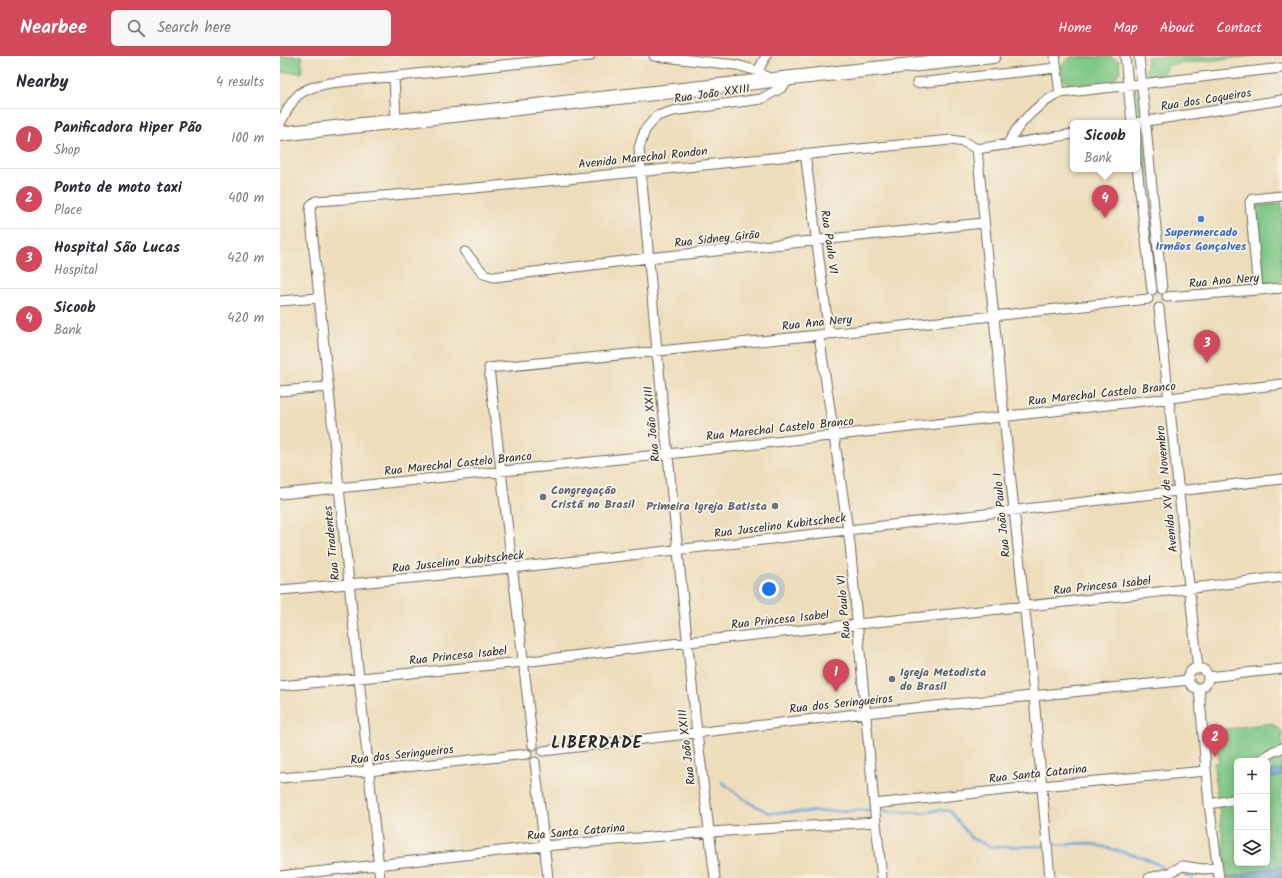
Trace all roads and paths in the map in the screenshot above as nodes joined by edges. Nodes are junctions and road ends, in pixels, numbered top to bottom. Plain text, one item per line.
1 (590, 56) edge
2 (654, 56) edge
3 (766, 56) edge
4 (993, 56) edge
5 (1055, 56) edge
6 (1125, 56) edge
7 (1138, 56) edge
8 (1056, 68) junction
9 (1282, 68) edge
10 (758, 71) junction
11 (394, 77) junction
12 (792, 78) junction
13 (771, 80) junction
14 (917, 83) dead end
15 (1142, 85) junction
16 (1128, 86) junction
17 (1060, 93) junction
18 (1282, 100) edge
19 (396, 120) junction
20 (1133, 120) edge
21 (1140, 122) edge
22 (1145, 122) junction
23 (280, 124) edge
24 (280, 134) edge
25 (1070, 134) edge
26 (1007, 145) junction
27 (977, 149) junction
28 (805, 153) junction
29 (641, 170) junction
30 (1138, 172) edge
31 (1282, 196) edge
32 (311, 205) joint
33 (984, 223) junction
34 (817, 240) junction
35 (465, 252) dead end
36 (648, 258) junction
37 (1282, 288) edge
38 (1162, 289) junction
39 (1152, 290) junction
40 (1258, 290) junction
41 (318, 298) junction
42 (1168, 298) junction
43 (1148, 300) junction
44 (280, 301) edge
45 (1159, 308) junction
46 (994, 317) junction
47 (829, 334) junction
48 (819, 335) junction
49 (656, 351) junction
50 (1282, 384) edge
51 (327, 387) junction
52 (280, 391) edge
53 (1170, 398) junction
54 (1004, 417) junction
55 (834, 435) junction
56 (668, 454) junction
57 (500, 472) junction
58 (1282, 478) edge
59 (338, 489) junction
60 (1179, 490) junction
61 (280, 494) edge
62 (1014, 510) junction
63 (848, 530) junction
64 (678, 551) junction
65 (512, 569) junction
66 (1282, 577) edge
67 (349, 584) junction
68 (1189, 588) junction
69 (280, 590) edge
70 (1024, 606) junction
71 (857, 624) junction
72 (688, 642) junction
73 (523, 662) junction
74 (1198, 669) junction
75 (1282, 669) edge
76 (1208, 677) junction
77 (358, 678) junction
78 (1189, 680) junction
79 (280, 686) edge
80 (1199, 688) junction
81 (1034, 696) junction
82 (865, 713) junction
83 (697, 732) junction
84 (533, 745) junction
85 (1282, 748) edge
86 (543, 751) junction
87 (527, 754) junction
88 (1264, 758) edge
89 (535, 762) junction
90 (368, 771) junction
91 (1206, 771) junction
92 (280, 778) edge
93 (1042, 786) junction
94 (1234, 799) edge
95 (874, 804) junction
96 (1209, 804) junction
97 (876, 822) junction
98 (710, 832) junction
99 (544, 846) junction
100 (378, 866) junction
101 (1217, 868) junction
102 (280, 876) edge
103 (380, 878) edge
104 (548, 878) edge
105 (715, 878) edge
106 (882, 878) edge
107 (1050, 878) edge
108 (1149, 878) edge
109 (1219, 878) edge

1 - 11 street
2 - 10 street
3 - 10 street
4 - 12 highway
5 - 8 street
6 - 16 street
7 - 15 street
8 - 14 street
8 - 17 street
9 - 15 street
10 - 13 street
11 - 19 street
11 - 23 street
12 - 13 highway
12 - 29 street, Rua João XXIII
13 - 19 highway
15 - 16 street
15 - 22 street
16 - 17 street
16 - 20 street
17 - 26 street
18 - 22 street, Rua dos Coqueiros
19 - 24 highway
21 - 22 street, Rua dos Coqueiros
22 - 38 street
25 - 26 street
26 - 27 street
27 - 28 street, Avenida Marechal Rondon
27 - 33 street, Rua João Paulo I
28 - 29 street, Avenida Marechal Rondon
28 - 34 street, Rua Paulo VI
29 - 32 street, Avenida Marechal Rondon
29 - 36 street, Rua João XXIII
30 - 39 street
31 - 40 street
32 - 41 street, Rua Tiradentes
33 - 34 street, Rua Sidney Girão
33 - 46 street, Rua João Paulo I
34 - 36 street, Rua Sidney Girão
34 - 47 street, Rua Paulo VI
35 - 36 street, Rua Sidney Girão
36 - 49 street, Rua João XXIII
37 - 40 street, Rua Ana Nery
38 - 39 street
38 - 42 street
39 - 43 street
40 - 42 street, Rua Ana Nery
41 - 44 street
41 - 51 street, Rua Tiradentes
42 - 45 street
43 - 45 street
43 - 46 street, Rua Ana Nery
45 - 53 street, Avenida XV de Novembro
46 - 47 street, Rua Ana Nery
46 - 54 street, Rua João Paulo I
47 - 48 street, Rua Ana Nery
48 - 49 street, Rua Ana Nery
48 - 55 street, Rua Paulo VI
49 - 56 street, Rua João XXIII
49 - 57 street, Rua Ana Nery
50 - 53 street, Rua Marechal Castelo Branco
51 - 52 street
51 - 59 street, Rua Tiradentes
53 - 54 street, Rua Marechal Castelo Branco
53 - 60 street, Avenida XV de Novembro
54 - 55 street, Rua Marechal Castelo Branco
54 - 62 street, Rua João Paulo I
55 - 56 street, Rua Marechal Castelo Branco
55 - 63 street, Rua Paulo VI
56 - 57 street, Rua Marechal Castelo Branco
56 - 64 street, Rua João XXIII
57 - 59 street, Rua Marechal Castelo Branco
57 - 65 street
58 - 60 street, Rua Juscelino Kubitscheck
59 - 61 street, Rua Marechal Castelo Branco
59 - 67 street, Rua Tiradentes
60 - 62 street, Rua Juscelino Kubitscheck
60 - 68 street, Avenida XV de Novembro
62 - 63 street, Rua Juscelino Kubitscheck
62 - 70 street, Rua João Paulo I
63 - 64 street, Rua Juscelino Kubitscheck
63 - 71 street, Rua Paulo VI
64 - 65 street, Rua Juscelino Kubitscheck
64 - 72 street, Rua João XXIII
65 - 67 street, Rua Juscelino Kubitscheck
65 - 73 street
66 - 68 street, Rua Princesa Isabel
67 - 69 street, Rua Juscelino Kubitscheck
67 - 77 street, Rua Tiradentes
68 - 70 street, Rua Princesa Isabel
68 - 74 street, Avenida XV de Novembro
70 - 71 street, Rua Princesa Isabel
70 - 81 street, Rua João Paulo I
71 - 72 street, Rua Princesa Isabel
71 - 82 street, Rua Paulo VI
72 - 73 street, Rua Princesa Isabel
72 - 83 street, Rua João XXIII
73 - 77 street, Rua Princesa Isabel
73 - 84 street
74 - 76 street
74 - 78 street
75 - 76 street
76 - 80 street
77 - 79 street, Rua Princesa Isabel
77 - 90 street, Rua Tiradentes
78 - 80 street
78 - 81 street, Rua dos Seringueiros
80 - 91 street
81 - 82 street, Rua dos Seringueiros
81 - 93 street, Rua João Paulo I
82 - 83 street, Rua dos Seringueiros
82 - 95 street, Rua Paulo VI
83 - 86 street, Rua dos Seringueiros
83 - 98 street, Rua João XXIII
84 - 86 street
84 - 87 street
85 - 88 street
86 - 89 street
87 - 89 street
87 - 90 street, Rua dos Seringueiros
89 - 99 street
90 - 92 street, Rua dos Seringueiros
90 - 100 street, Rua Tiradentes
91 - 93 street, Rua Santa Catarina
91 - 96 street
93 - 95 street, Rua Santa Catarina
93 - 107 street, Rua João Paulo I
94 - 96 street
95 - 97 street, Rua Paulo VI
96 - 101 street
97 - 98 street, Rua Santa Catarina
97 - 106 street, Rua Paulo VI
98 - 99 street, Rua Santa Catarina
98 - 105 street, Rua João XXIII
99 - 100 street, Rua Santa Catarina
99 - 104 street
100 - 102 street, Rua Santa Catarina
100 - 103 street, Rua Tiradentes
101 - 108 street
101 - 109 street

